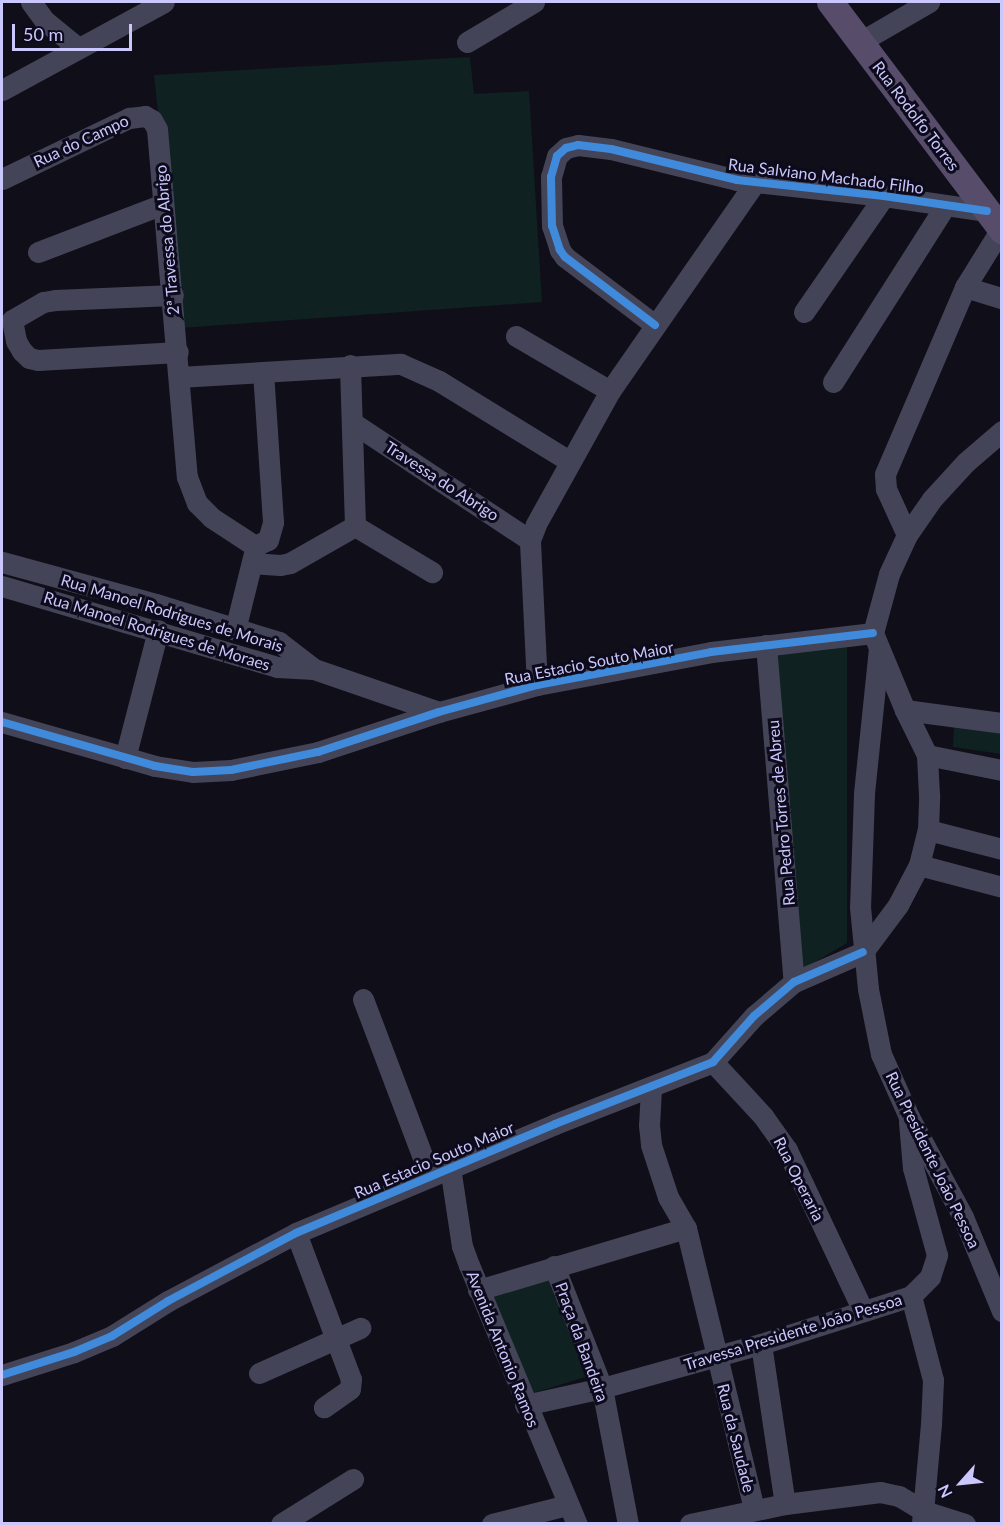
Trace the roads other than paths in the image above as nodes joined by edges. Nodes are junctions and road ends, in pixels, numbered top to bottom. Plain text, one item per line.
1 (31, 2) edge
2 (164, 2) edge
3 (534, 2) edge
4 (830, 2) edge
5 (929, 2) edge
6 (467, 42) dead end
7 (860, 42) junction
8 (77, 47) junction
9 (2, 90) edge
10 (157, 129) joint
11 (2, 179) edge
12 (755, 182) junction
13 (884, 196) junction
14 (163, 204) junction
15 (945, 206) junction
16 (996, 223) edge
17 (38, 252) dead end
18 (965, 287) junction
19 (173, 295) junction
20 (1002, 298) edge
21 (804, 312) dead end
22 (7, 320) edge
23 (655, 325) junction
24 (516, 336) dead end
25 (178, 352) junction
26 (350, 365) junction
27 (263, 372) junction
28 (179, 377) junction
29 (833, 382) dead end
30 (610, 391) junction
31 (353, 423) junction
32 (1002, 431) edge
33 (569, 461) junction
34 (355, 526) junction
35 (907, 535) junction
36 (530, 540) junction
37 (254, 554) junction
38 (2, 562) edge
39 (28, 569) junction
40 (432, 572) dead end
41 (11, 588) edge
42 (156, 604) junction
43 (153, 628) junction
44 (235, 630) junction
45 (876, 640) junction
46 (766, 645) junction
47 (314, 669) junction
48 (537, 685) junction
49 (905, 710) junction
50 (439, 712) junction
51 (2, 722) edge
52 (1002, 723) edge
53 (927, 755) junction
54 (125, 758) junction
55 (1002, 770) edge
56 (928, 830) junction
57 (1002, 849) edge
58 (919, 865) junction
59 (1002, 887) edge
60 (863, 952) junction
61 (794, 981) junction
62 (363, 999) dead end
63 (713, 1062) junction
64 (651, 1088) junction
65 (909, 1118) junction
66 (450, 1167) junction
67 (430, 1176) junction
68 (686, 1228) junction
69 (296, 1233) junction
70 (554, 1266) junction
71 (478, 1290) junction
72 (911, 1296) junction
73 (863, 1311) junction
74 (1002, 1311) edge
75 (360, 1328) dead end
76 (337, 1338) junction
77 (761, 1344) junction
78 (715, 1356) junction
79 (259, 1373) dead end
80 (2, 1375) edge
81 (602, 1388) junction
82 (525, 1404) junction
83 (324, 1407) dead end
84 (353, 1479) dead end
85 (785, 1504) junction
86 (754, 1510) junction
87 (572, 1514) edge
88 (922, 1517) edge
89 (281, 1524) edge
90 (492, 1524) edge
91 (628, 1524) edge
92 (690, 1524) edge
93 (965, 1524) edge

1 - 8 street
2 - 8 street
3 - 6 street
4 - 7 main road, Rua Rodolfo Torres
5 - 7 street
7 - 16 main road, Rua Rodolfo Torres
8 - 9 street
10 - 11 street, Rua do Campo
10 - 14 street, 2ª Travessa do Abrigo
12 - 13 street, Rua Salviano Machado Filho
12 - 23 street
12 - 23 street, Rua Salviano Machado Filho
13 - 15 street, Rua Salviano Machado Filho
13 - 21 street
14 - 17 street
14 - 19 street, 2ª Travessa do Abrigo
15 - 16 street, Rua Salviano Machado Filho
15 - 29 street
16 - 18 street
18 - 20 street
18 - 35 street
19 - 22 street
19 - 25 street, 2ª Travessa do Abrigo
22 - 25 street
23 - 30 street
24 - 30 street
25 - 28 street, 2ª Travessa do Abrigo
26 - 27 street
26 - 31 street
26 - 33 street
27 - 28 street
27 - 37 street
28 - 37 street, 2ª Travessa do Abrigo
30 - 33 street
31 - 34 street
31 - 36 street, Travessa do Abrigo
32 - 35 street
33 - 36 street
34 - 37 street
34 - 40 street
35 - 45 street
36 - 48 street
37 - 44 street
38 - 39 street, Rua Manoel Rodrigues de Morais
39 - 41 street
39 - 42 street, Rua Manoel Rodrigues de Morais
41 - 43 street, Rua Manoel Rodrigues de Moraes
42 - 43 street
42 - 44 street, Rua Manoel Rodrigues de Morais
43 - 47 street, Rua Manoel Rodrigues de Moraes
43 - 54 street
44 - 47 street, Rua Manoel Rodrigues de Morais
45 - 46 street, Rua Estacio Souto Maior
45 - 49 street
45 - 60 street, Rua Presidente João Pessoa
46 - 48 street, Rua Estacio Souto Maior
46 - 61 street, Rua Pedro Torres de Abreu
47 - 50 street, Rua Manoel Rodrigues de Morais
48 - 50 street, Rua Estacio Souto Maior
49 - 52 street
49 - 53 street
50 - 54 street, Rua Estacio Souto Maior
51 - 54 street, Rua Estacio Souto Maior
53 - 55 street
53 - 56 street
56 - 57 street
56 - 58 street
58 - 59 street
58 - 60 street
60 - 61 street, Rua Estacio Souto Maior
60 - 65 street, Rua Presidente João Pessoa
61 - 63 street, Rua Estacio Souto Maior
62 - 67 street
63 - 64 street, Rua Estacio Souto Maior
63 - 73 street, Rua Operaria
64 - 66 street, Rua Estacio Souto Maior
64 - 68 street, Rua da Saudade
65 - 72 street, Travessa Presidente João Pessoa
65 - 74 street, Rua Presidente João Pessoa
66 - 67 street, Rua Estacio Souto Maior
66 - 71 street, Avenida Antonio Ramos
67 - 69 street, Rua Estacio Souto Maior
68 - 70 street
68 - 78 street, Rua da Saudade
69 - 76 street
69 - 80 street, Rua Estacio Souto Maior
70 - 71 street
70 - 81 street, Praça da Bandeira
71 - 82 street, Avenida Antonio Ramos
72 - 73 street, Travessa Presidente João Pessoa
72 - 88 street
73 - 77 street, Travessa Presidente João Pessoa
75 - 76 street
76 - 79 street
76 - 83 street
77 - 78 street, Travessa Presidente João Pessoa
77 - 85 street, Rua da Saudade
78 - 81 street, Travessa Presidente João Pessoa
78 - 86 street, Rua da Saudade
81 - 82 street, Travessa Presidente João Pessoa
81 - 91 street, Praça da Bandeira
82 - 87 street, Avenida Antonio Ramos
84 - 89 street
85 - 86 street
85 - 88 street
86 - 92 street
87 - 90 street
88 - 93 street

